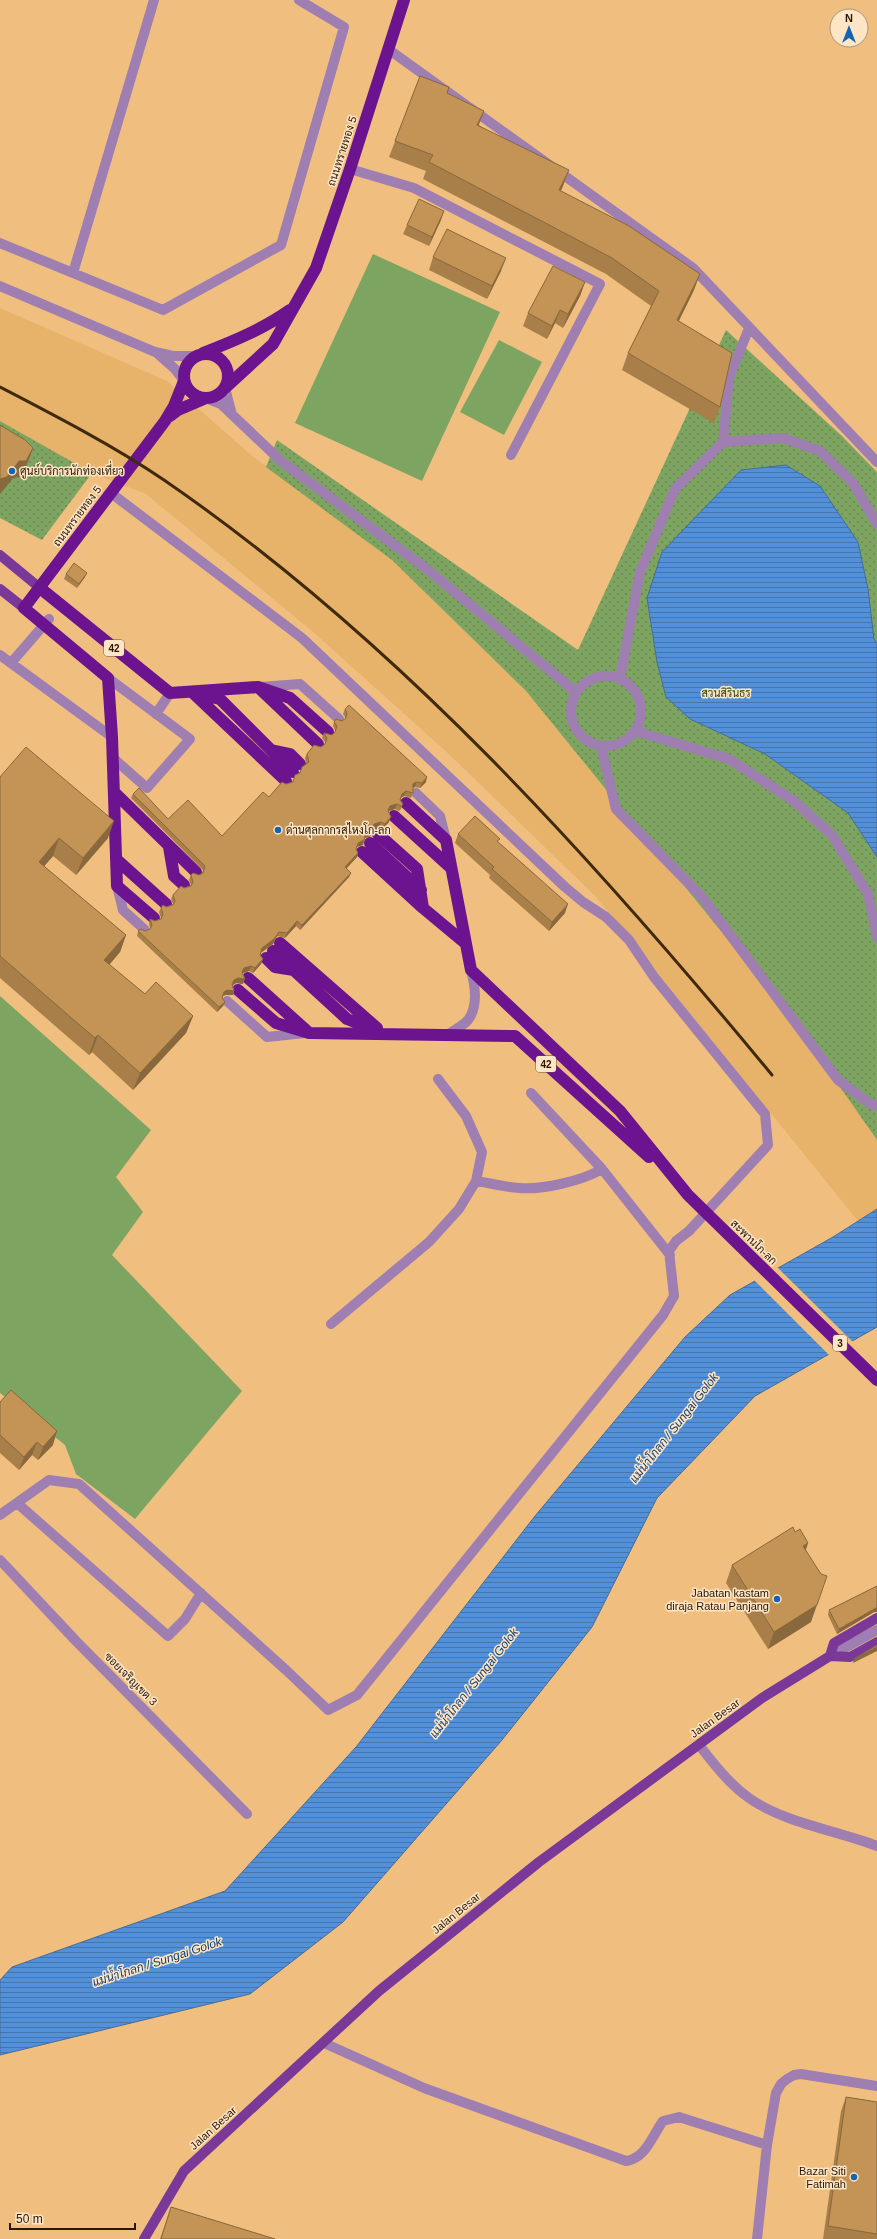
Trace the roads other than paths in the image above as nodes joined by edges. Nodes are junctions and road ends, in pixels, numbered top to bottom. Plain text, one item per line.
1 (154, 0) edge
2 (299, 0) edge
3 (404, 0) edge
4 (388, 49) junction
5 (350, 169) junction
6 (0, 243) edge
7 (73, 273) junction
8 (0, 286) edge
9 (294, 306) junction
10 (749, 328) junction
11 (155, 352) junction
12 (199, 354) junction
13 (184, 381) junction
14 (225, 388) junction
15 (206, 398) junction
16 (231, 412) junction
17 (165, 421) junction
18 (723, 442) junction
19 (511, 456) dead end
20 (877, 462) edge
21 (111, 493) junction
22 (877, 524) edge
23 (0, 555) edge
24 (40, 588) junction
25 (0, 589) edge
26 (24, 608) junction
27 (46, 622) junction
28 (0, 655) edge
29 (11, 663) junction
30 (108, 678) junction
31 (620, 678) junction
32 (258, 687) junction
33 (576, 692) junction
34 (170, 693) junction
35 (193, 693) junction
36 (156, 714) junction
37 (339, 719) edge
38 (635, 731) junction
39 (328, 732) edge
40 (112, 737) junction
41 (318, 744) dead end
42 (601, 746) junction
43 (113, 758) junction
44 (114, 792) junction
45 (416, 793) dead end
46 (406, 803) dead end
47 (394, 816) dead end
48 (446, 840) junction
49 (370, 843) junction
50 (170, 853) junction
51 (116, 860) junction
52 (450, 867) junction
53 (117, 886) junction
54 (421, 890) junction
55 (166, 904) dead end
56 (423, 908) junction
57 (154, 918) dead end
58 (144, 928) dead end
59 (877, 938) edge
60 (465, 943) junction
61 (471, 970) junction
62 (248, 978) dead end
63 (238, 990) dead end
64 (227, 1002) dead end
65 (309, 1033) junction
66 (384, 1034) junction
67 (447, 1035) junction
68 (438, 1079) dead end
69 (531, 1093) dead end
70 (877, 1106) edge
71 (602, 1169) junction
72 (674, 1179) junction
73 (476, 1181) junction
74 (670, 1255) junction
75 (802, 1306) joint
76 (331, 1324) dead end
77 (877, 1380) edge
78 (17, 1503) junction
79 (0, 1515) edge
80 (0, 1560) edge
81 (201, 1593) junction
82 (877, 1618) edge
83 (877, 1630) edge
84 (877, 1642) edge
85 (830, 1656) junction
86 (699, 1745) junction
87 (246, 1814) dead end
88 (877, 1846) edge
89 (324, 2044) junction
90 (877, 2086) edge
91 (767, 2145) junction
92 (144, 2239) edge
93 (757, 2239) edge

1 - 7 street
2 - 7 street
3 - 4 highway, ถนนทรายทอง 5
4 - 5 highway, ถนนทรายทอง 5
4 - 10 street
5 - 9 highway, ถนนทรายทอง 5
5 - 19 street
6 - 7 street
8 - 11 street, ถนนทรายทอง 5
9 - 12 highway, ถนนทรายทอง 5
9 - 14 highway, ถนนทรายทอง 5
10 - 18 street
10 - 20 street
11 - 12 street, ถนนทรายทอง 5
11 - 13 street, ถนนทรายทอง 5
12 - 13 highway
12 - 14 highway
13 - 15 highway
13 - 17 highway, ถนนทรายทอง 5
14 - 15 highway
14 - 16 street
15 - 16 street
15 - 17 highway, ถนนทรายทอง 5
16 - 33 street
17 - 21 highway, ถนนทรายทอง 5
18 - 22 street
18 - 31 street
21 - 24 highway, ถนนทรายทอง 5
21 - 74 street
23 - 24 main road
24 - 26 highway, ถนนทรายทอง 5
24 - 34 highway, 42
25 - 26 main road
26 - 27 highway, 42
27 - 29 street
27 - 30 highway, 42
28 - 29 street
29 - 40 street
30 - 36 street
30 - 40 highway
31 - 33 street
31 - 38 street
32 - 35 highway
32 - 37 street
32 - 39 highway
32 - 41 highway
33 - 42 street
34 - 35 highway
34 - 36 street
35 - 35 highway
36 - 43 street
38 - 42 street
38 - 59 street
40 - 43 highway
42 - 70 street
43 - 44 highway
44 - 50 highway
44 - 51 highway
45 - 48 street
46 - 48 highway
47 - 52 highway
48 - 52 highway
49 - 54 highway
49 - 54 highway
49 - 56 highway
50 - 50 highway
51 - 53 highway
51 - 55 highway
52 - 60 highway
53 - 57 highway
53 - 58 street
54 - 56 highway
56 - 60 highway
60 - 61 highway
61 - 67 street
61 - 72 highway, 42
62 - 65 highway
63 - 65 highway, 42
64 - 65 street, 42
65 - 66 highway, 42
66 - 66 highway, 42
66 - 67 highway, 42
67 - 72 highway, 42
68 - 73 street
69 - 71 street
71 - 73 street
71 - 74 street
72 - 75 highway, สะพานโก-ลก / 42
73 - 76 street
74 - 81 street
75 - 77 highway, 3
78 - 79 street
78 - 81 street
78 - 81 street
80 - 87 street, ซอยเจริญเขต 3
82 - 85 main road, Jalan Besar
83 - 85 street
84 - 85 main road
85 - 86 main road, Jalan Besar
86 - 88 street
86 - 89 main road, Jalan Besar
89 - 91 street
89 - 92 main road, Jalan Besar
90 - 91 street
91 - 93 street

